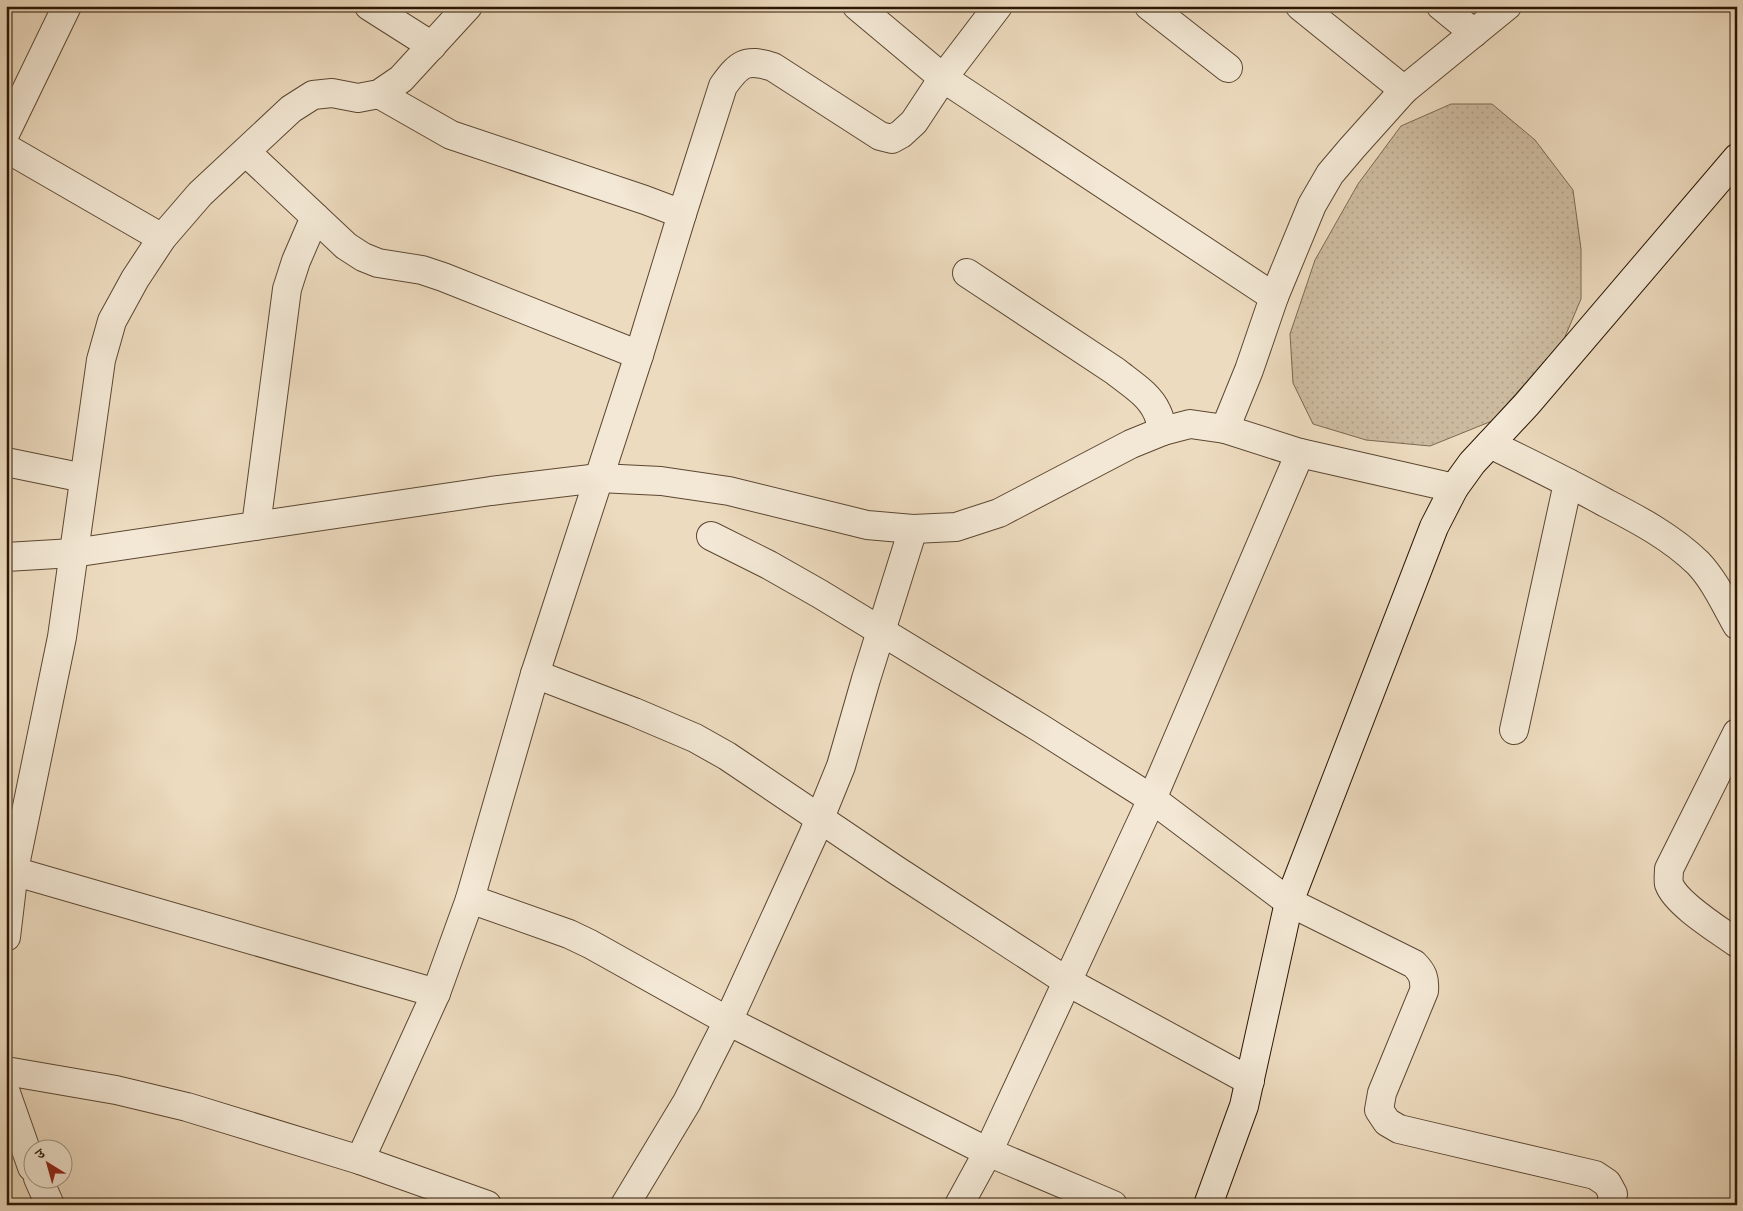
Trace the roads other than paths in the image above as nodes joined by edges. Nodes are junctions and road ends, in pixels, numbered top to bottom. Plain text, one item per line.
1 (67, 6) edge
2 (369, 6) edge
3 (468, 6) edge
4 (857, 6) edge
5 (998, 6) edge
6 (1148, 6) edge
7 (1300, 6) edge
8 (1441, 6) edge
9 (1507, 6) edge
10 (1474, 34) junction
11 (432, 46) junction
12 (1228, 68) dead end
13 (943, 78) junction
14 (1404, 90) junction
15 (379, 94) junction
16 (6, 132) edge
17 (6, 148) edge
18 (246, 152) junction
19 (1737, 158) edge
20 (682, 214) junction
21 (315, 217) junction
22 (162, 238) junction
23 (967, 273) dead end
24 (1274, 297) junction
25 (639, 355) junction
26 (1225, 429) junction
27 (1163, 430) junction
28 (1490, 444) junction
29 (1300, 453) junction
30 (6, 462) edge
31 (84, 478) junction
32 (599, 478) junction
33 (1568, 483) junction
34 (1454, 488) junction
35 (256, 526) junction
36 (913, 529) junction
37 (711, 536) dead end
38 (73, 553) junction
39 (6, 557) edge
40 (1737, 625) edge
41 (881, 632) junction
42 (534, 674) junction
43 (1514, 730) dead end
44 (1737, 733) edge
45 (1152, 799) junction
46 (820, 819) junction
47 (10, 870) edge
48 (470, 899) junction
49 (1289, 902) junction
50 (6, 937) edge
51 (1737, 943) edge
52 (1068, 982) junction
53 (436, 993) junction
54 (728, 1020) junction
55 (6, 1071) edge
56 (1250, 1081) junction
57 (8, 1107) edge
58 (22, 1142) edge
59 (988, 1152) junction
60 (360, 1160) junction
61 (42, 1188) edge
62 (50, 1205) edge
63 (487, 1205) edge
64 (625, 1205) edge
65 (959, 1205) edge
66 (1113, 1205) edge
67 (1208, 1205) edge
68 (1611, 1205) edge

1 - 16 street
2 - 11 street
3 - 11 street
4 - 13 street
5 - 13 street
6 - 12 street
7 - 14 street
8 - 10 street
9 - 10 street
10 - 14 street
11 - 15 street
13 - 20 street
13 - 24 street
14 - 24 street
15 - 18 street
15 - 20 street
17 - 22 street
18 - 21 street
18 - 22 street
19 - 28 street
20 - 25 street
21 - 25 street
21 - 35 street
22 - 31 street
23 - 27 street
24 - 26 street
25 - 32 street
26 - 27 street
26 - 29 street
27 - 36 street
28 - 33 street
28 - 34 street
29 - 34 street
29 - 45 street
30 - 31 street
31 - 38 street
32 - 35 street
32 - 36 street
32 - 42 street
33 - 40 street
33 - 43 street
34 - 49 street
35 - 38 street
36 - 41 street
37 - 41 street
38 - 39 street
38 - 47 street
41 - 45 street
41 - 46 street
42 - 46 street
42 - 48 street
44 - 51 street
45 - 49 street
45 - 52 street
46 - 52 street
46 - 54 street
47 - 50 street
47 - 53 street
48 - 53 street
48 - 54 street
49 - 56 street
49 - 68 street
52 - 56 street
52 - 59 street
53 - 60 street
54 - 59 street
54 - 64 street
55 - 60 street
56 - 67 street
57 - 58 street
59 - 65 street
59 - 66 street
60 - 63 street
61 - 62 street

